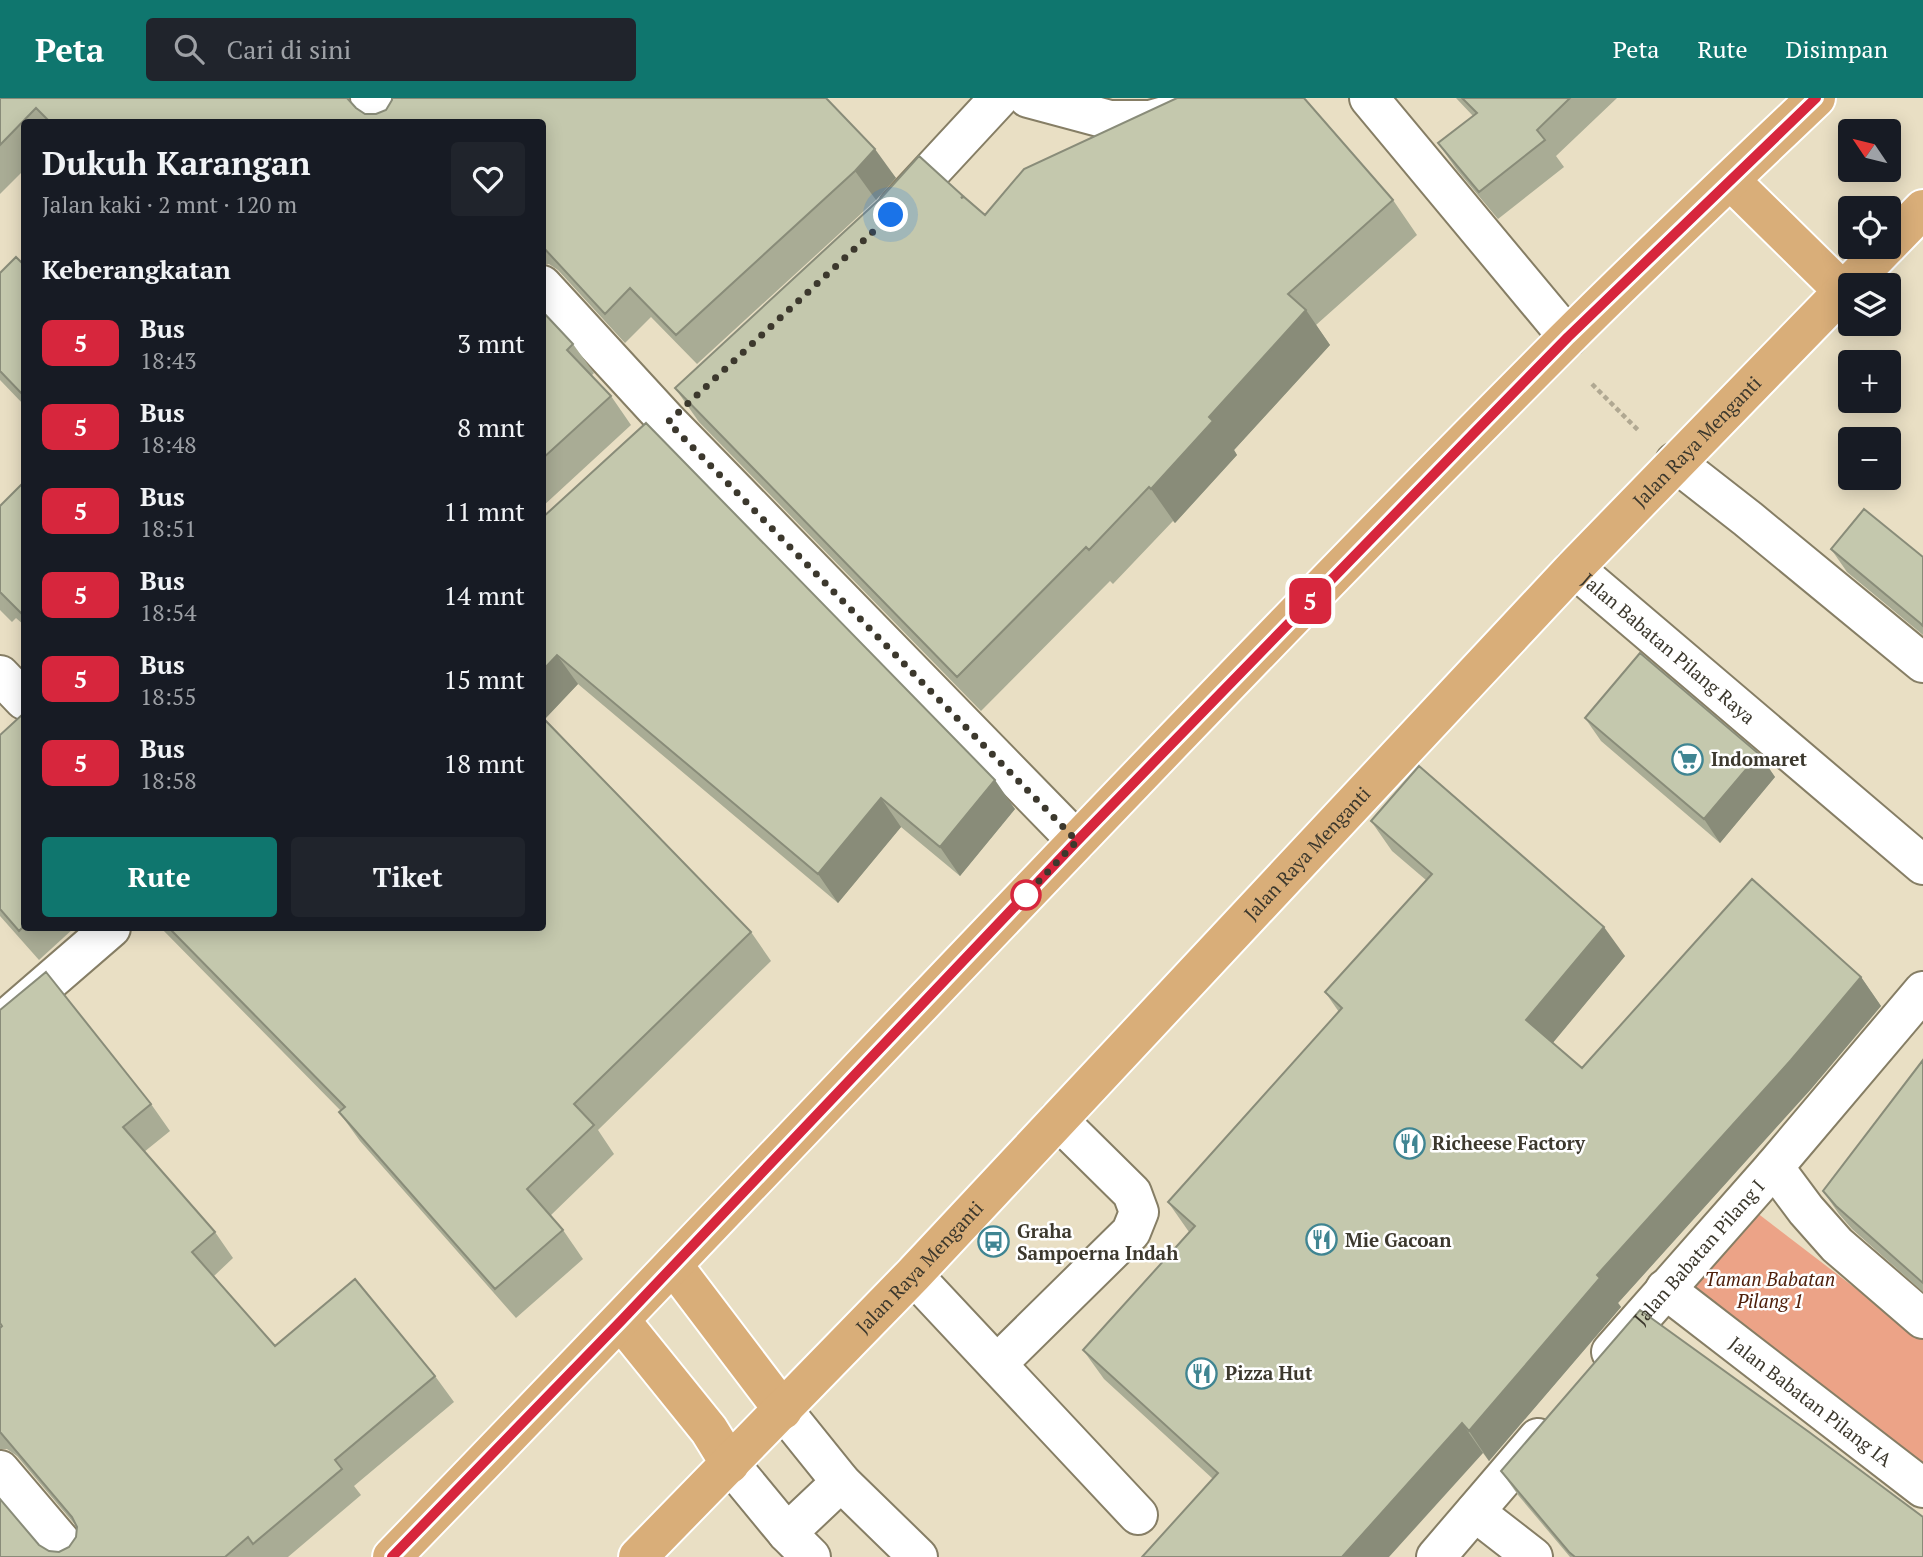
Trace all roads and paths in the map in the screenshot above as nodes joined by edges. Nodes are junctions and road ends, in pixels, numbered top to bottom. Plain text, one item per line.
1 (370, 98) edge
2 (999, 98) edge
3 (1028, 98) edge
4 (1230, 98) edge
5 (1369, 98) edge
6 (1816, 98) edge
7 (390, 119) edge
8 (1731, 181) junction
9 (1923, 209) edge
10 (1901, 232) edge
11 (870, 233) edge
12 (1874, 259) edge
13 (1861, 273) edge
14 (1838, 286) edge
15 (546, 289) edge
16 (1838, 296) edge
17 (1568, 337) junction
18 (1584, 376) dead end
19 (679, 412) junction
20 (1643, 435) dead end
21 (639, 449) edge
22 (1675, 462) junction
23 (1574, 568) junction
24 (1923, 663) edge
25 (0, 674) edge
26 (21, 697) edge
27 (1077, 841) junction
28 (1923, 865) edge
29 (108, 931) edge
30 (1923, 991) edge
31 (0, 1024) edge
32 (1058, 1119) junction
33 (1774, 1167) junction
34 (673, 1265) junction
35 (914, 1275) junction
36 (1665, 1289) junction
37 (1923, 1319) edge
38 (621, 1321) junction
39 (997, 1364) junction
40 (1592, 1374) edge
41 (773, 1397) junction
42 (1556, 1417) edge
43 (730, 1464) junction
44 (0, 1470) edge
45 (841, 1482) junction
46 (1923, 1488) edge
47 (1475, 1512) junction
48 (1138, 1515) dead end
49 (799, 1545) edge
50 (74, 1557) edge
51 (392, 1557) edge
52 (638, 1557) edge
53 (918, 1557) edge
54 (1436, 1557) edge
55 (1533, 1557) edge

1 - 7 street
2 - 11 street
3 - 4 street
5 - 17 street
6 - 8 main road
8 - 14 main road
8 - 17 main road
9 - 10 main road, Jalan Raya Menganti
12 - 13 main road, Jalan Raya Menganti
15 - 19 street
16 - 22 main road, Jalan Raya Menganti
17 - 27 main road
18 - 20 path
19 - 21 street
19 - 27 street
22 - 23 main road, Jalan Raya Menganti
22 - 24 street
23 - 28 street, Jalan Babatan Pilang Raya
23 - 32 main road, Jalan Raya Menganti
25 - 26 street
27 - 34 main road
29 - 31 street
30 - 33 street, Jalan Babatan Pilang I
32 - 35 main road, Jalan Raya Menganti
32 - 39 street
33 - 36 street, Jalan Babatan Pilang I
33 - 37 street
34 - 38 main road
34 - 41 main road
35 - 39 street
35 - 41 main road, Jalan Raya Menganti
36 - 40 street, Jalan Babatan Pilang I
36 - 46 street, Jalan Babatan Pilang IA
38 - 43 main road
38 - 51 main road
39 - 48 street
41 - 43 main road, Jalan Raya Menganti
41 - 45 street
42 - 47 street
43 - 49 street
43 - 52 main road, Jalan Raya Menganti
44 - 50 street
45 - 49 street
45 - 53 street
47 - 54 street
47 - 55 street

